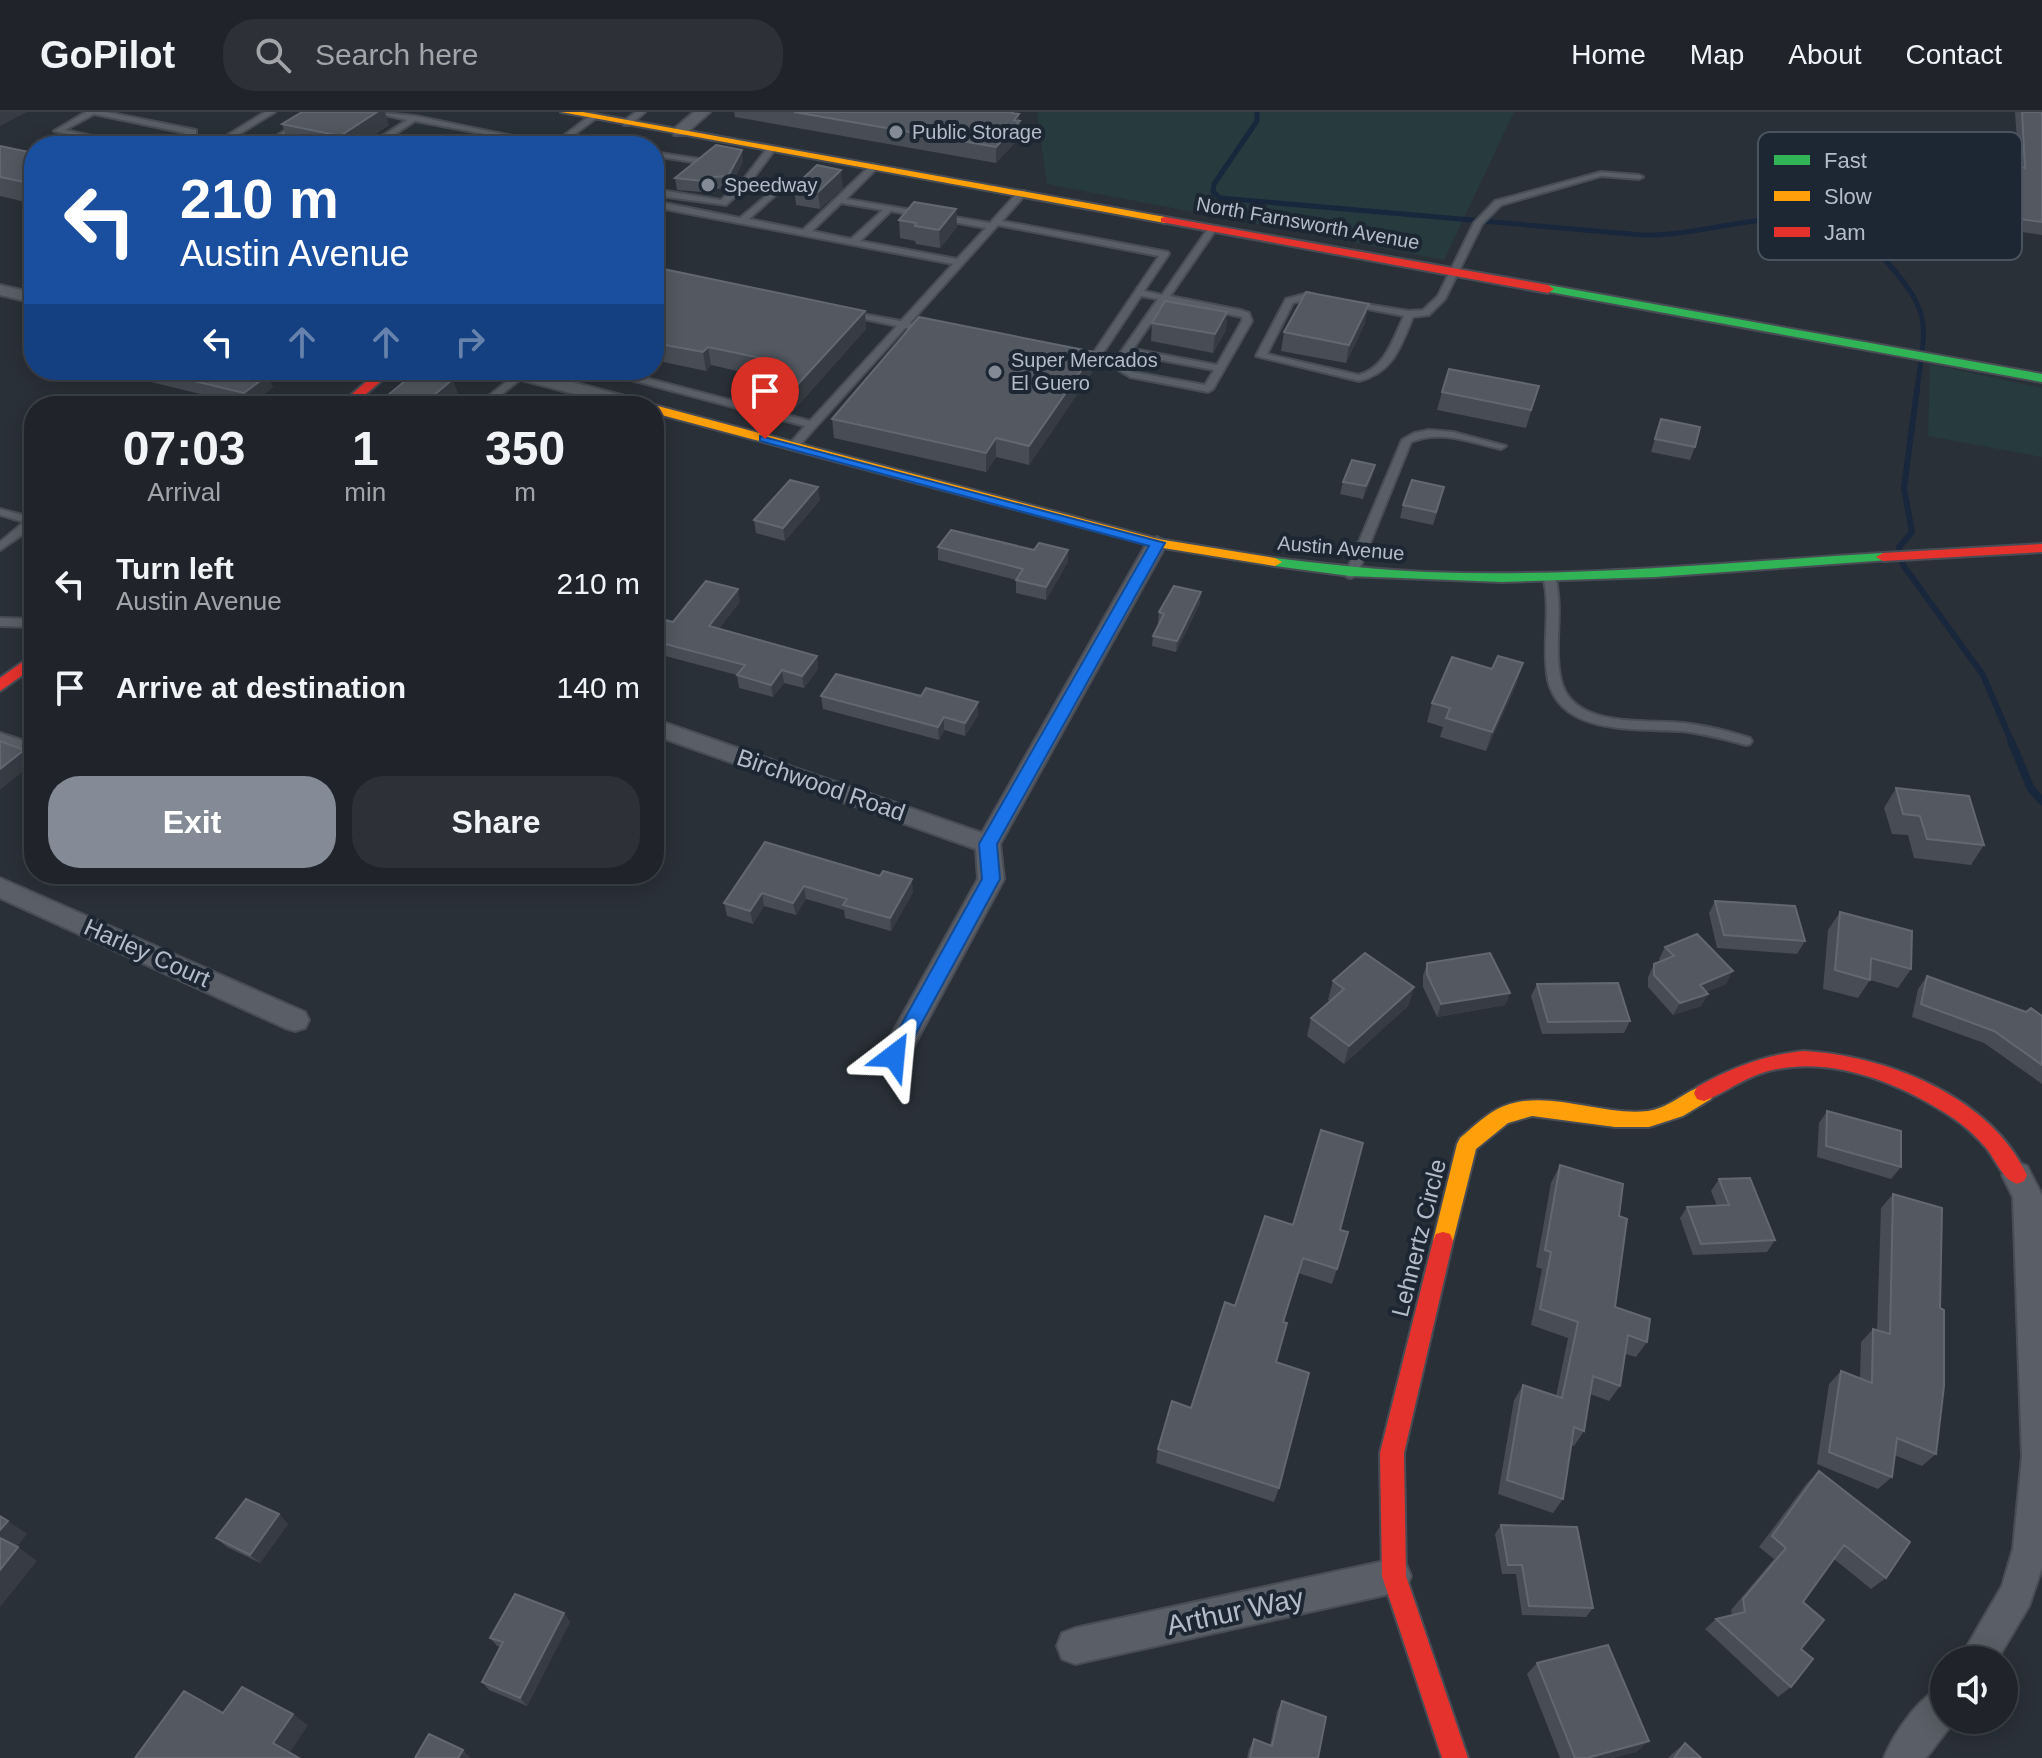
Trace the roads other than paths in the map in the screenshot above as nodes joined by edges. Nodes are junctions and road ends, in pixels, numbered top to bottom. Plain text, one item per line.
1 (93, 112) edge
2 (271, 112) edge
3 (319, 112) edge
4 (376, 112) edge
5 (424, 112) edge
6 (568, 112) edge
7 (703, 112) edge
8 (594, 117) junction
9 (634, 117) edge
10 (413, 119) junction
11 (679, 132) junction
12 (83, 136) edge
13 (186, 136) edge
14 (231, 136) edge
15 (281, 136) edge
16 (387, 136) edge
17 (507, 136) edge
18 (567, 136) edge
19 (664, 145) edge
20 (772, 148) junction
21 (710, 152) junction
22 (664, 154) edge
23 (875, 166) junction
24 (689, 169) edge
25 (1639, 177) dead end
26 (785, 182) dead end
27 (1022, 193) junction
28 (664, 196) edge
29 (839, 200) junction
30 (714, 202) junction
31 (664, 206) edge
32 (890, 208) junction
33 (702, 213) junction
34 (742, 221) junction
35 (993, 224) junction
36 (1213, 228) junction
37 (805, 233) junction
38 (853, 242) junction
39 (958, 262) junction
40 (1455, 272) junction
41 (0, 290) edge
42 (1139, 293) junction
43 (24, 296) edge
44 (1164, 298) junction
45 (842, 311) edge
46 (1409, 314) junction
47 (902, 324) junction
48 (939, 331) edge
49 (1127, 351) junction
50 (1065, 356) edge
51 (1093, 361) junction
52 (1117, 365) junction
53 (1220, 368) junction
54 (2042, 378) edge
55 (376, 380) edge
56 (505, 380) edge
57 (544, 380) edge
58 (560, 380) edge
59 (641, 380) edge
60 (556, 383) junction
61 (356, 396) edge
62 (490, 396) edge
63 (604, 396) edge
64 (701, 396) junction
65 (664, 412) edge
66 (679, 416) junction
67 (812, 425) junction
68 (793, 446) junction
69 (1501, 446) dead end
70 (0, 512) edge
71 (24, 518) edge
72 (24, 532) edge
73 (1157, 543) junction
74 (0, 547) edge
75 (2042, 548) edge
76 (1351, 575) junction
77 (1549, 576) junction
78 (0, 622) edge
79 (24, 623) edge
80 (24, 667) edge
81 (0, 686) edge
82 (664, 731) edge
83 (0, 737) edge
84 (1746, 741) dead end
85 (24, 745) edge
86 (988, 844) junction
87 (0, 887) edge
88 (295, 1020) dead end
89 (894, 1056) dead end
90 (2017, 1175) joint
91 (1394, 1576) junction
92 (1075, 1646) dead end
93 (1985, 1646) edge
94 (1930, 1722) edge
95 (1455, 1758) edge
96 (1903, 1758) edge

1 - 12 lane
1 - 13 lane
2 - 14 lane
3 - 15 lane
4 - 10 lane
5 - 10 lane
6 - 8 street, North Farnsworth Avenue
7 - 11 street
8 - 9 street, North Farnsworth Avenue
8 - 18 lane
9 - 11 street, North Farnsworth Avenue
10 - 16 lane
10 - 17 lane
11 - 19 street
11 - 21 street, North Farnsworth Avenue
20 - 21 street, North Farnsworth Avenue
20 - 23 street, North Farnsworth Avenue
20 - 30 lane
21 - 22 lane
21 - 24 lane
23 - 27 street, North Farnsworth Avenue
23 - 29 lane
25 - 40 lane
26 - 34 lane
27 - 35 lane
27 - 36 street, North Farnsworth Avenue
28 - 30 lane
29 - 32 lane
29 - 37 lane
30 - 33 lane
31 - 33 lane
32 - 35 lane
32 - 38 lane
33 - 34 lane
34 - 37 lane
35 - 39 lane
35 - 42 lane
36 - 40 street, North Farnsworth Avenue
36 - 44 lane
37 - 38 lane
38 - 39 lane
39 - 47 lane
40 - 46 lane
40 - 54 street, North Farnsworth Avenue
41 - 43 street
42 - 44 lane
42 - 51 lane
44 - 49 lane
44 - 53 lane
45 - 47 lane
46 - 46 lane
47 - 48 lane
47 - 67 lane
49 - 52 lane
49 - 53 lane
50 - 51 lane
51 - 52 lane
52 - 53 lane
55 - 61 street
56 - 62 lane
57 - 60 street
58 - 60 lane
59 - 64 lane
60 - 63 street
64 - 66 lane
64 - 67 lane
65 - 66 street, Austin Avenue
66 - 68 street, Austin Avenue
67 - 68 lane
68 - 73 street, Austin Avenue
69 - 76 lane
70 - 71 lane
72 - 74 lane
73 - 76 street, Austin Avenue
73 - 86 street
75 - 77 street, Austin Avenue
76 - 77 street, Austin Avenue
77 - 84 lane
78 - 79 lane
80 - 81 street
82 - 86 street, Birchwood Road
83 - 85 lane
86 - 89 street
87 - 88 street, Harley Court
90 - 91 street, Lehnertz Circle
90 - 93 street
91 - 92 street, Arthur Way
91 - 95 street, Lehnertz Circle
94 - 96 street

